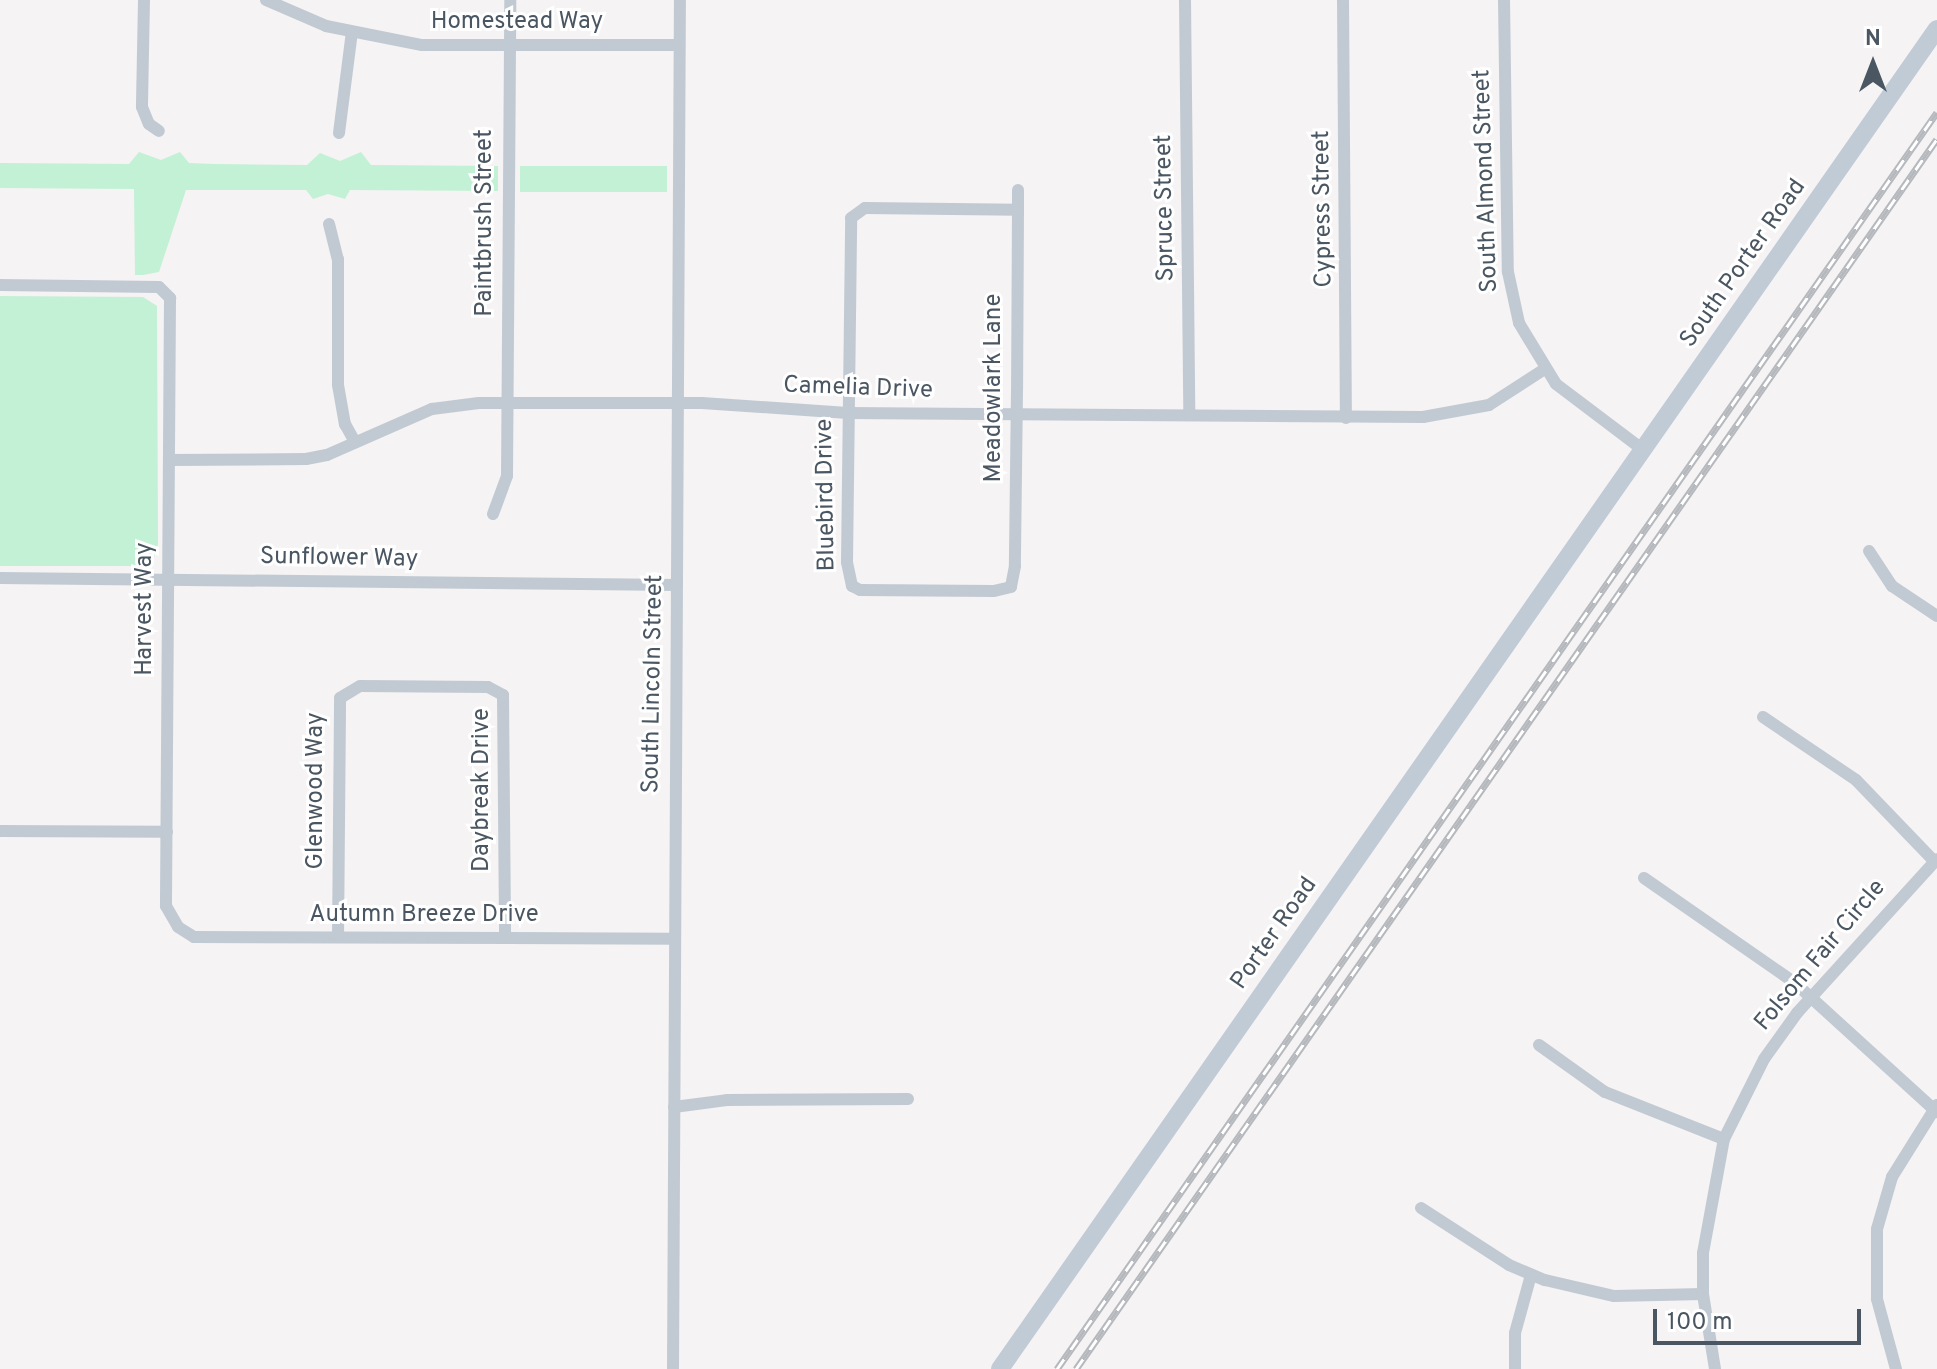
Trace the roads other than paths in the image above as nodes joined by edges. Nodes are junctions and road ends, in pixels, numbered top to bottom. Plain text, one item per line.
1 (144, 0) edge
2 (266, 0) edge
3 (510, 0) edge
4 (680, 0) edge
5 (1185, 0) edge
6 (1343, 0) edge
7 (1504, 0) edge
8 (1937, 29) edge
9 (352, 32) junction
10 (510, 44) junction
11 (679, 45) junction
12 (159, 131) dead end
13 (339, 133) dead end
14 (1018, 190) dead end
15 (1018, 210) junction
16 (329, 224) dead end
17 (0, 285) edge
18 (1543, 370) junction
19 (507, 403) junction
20 (678, 403) junction
21 (848, 413) junction
22 (1017, 414) junction
23 (1189, 415) junction
24 (1346, 418) junction
25 (355, 442) junction
26 (1642, 449) junction
27 (169, 460) junction
28 (493, 514) dead end
29 (1590, 526) joint
30 (1869, 551) dead end
31 (0, 578) edge
32 (169, 580) junction
33 (677, 585) junction
34 (1011, 587) joint
35 (1937, 616) edge
36 (343, 693) joint
37 (1763, 717) dead end
38 (0, 831) edge
39 (167, 832) junction
40 (1936, 860) edge
41 (1644, 878) dead end
42 (178, 927) joint
43 (338, 937) junction
44 (505, 937) junction
45 (674, 939) junction
46 (1810, 998) junction
47 (1539, 1045) dead end
48 (908, 1099) dead end
49 (674, 1107) junction
50 (1935, 1109) edge
51 (1724, 1139) junction
52 (1421, 1208) dead end
53 (1531, 1275) junction
54 (1703, 1294) junction
55 (673, 1369) edge
56 (1000, 1369) edge
57 (1515, 1369) edge
58 (1715, 1369) edge
59 (1896, 1369) edge

1 - 12 street
2 - 9 street, Homestead Way
3 - 10 street, Paintbrush Street
4 - 11 street, South Lincoln Street
5 - 23 street, Spruce Street
6 - 24 street, Cypress Street
7 - 18 street, South Almond Street
8 - 26 street, South Porter Road
9 - 10 street, Homestead Way
9 - 13 street
10 - 11 street, Homestead Way
10 - 19 street, Paintbrush Street
11 - 20 street, South Lincoln Street
14 - 15 street, Meadowlark Lane
15 - 21 street, Bluebird Drive
15 - 22 street, Meadowlark Lane
16 - 25 street
17 - 27 street, Harvest Way
18 - 24 street, Camelia Drive
18 - 26 street, South Almond Street
19 - 20 street, Camelia Drive
19 - 25 street, Camelia Drive
19 - 28 street, Paintbrush Street
20 - 21 street, Camelia Drive
20 - 33 street, South Lincoln Street
21 - 22 street, Camelia Drive
21 - 34 street, Bluebird Drive
22 - 23 street, Camelia Drive
22 - 34 street, Meadowlark Lane
23 - 24 street, Camelia Drive
25 - 27 street, Camelia Drive
26 - 29 street, South Porter Road
27 - 32 street, Harvest Way
29 - 56 street, Porter Road
30 - 35 street
31 - 32 street, Sunflower Way
32 - 33 street, Sunflower Way
32 - 39 street, Harvest Way
33 - 45 street, South Lincoln Street
36 - 43 street, Glenwood Way
36 - 44 street, Daybreak Drive
37 - 40 street
38 - 39 street
39 - 42 street, Harvest Way
40 - 46 street, Folsom Fair Circle
41 - 46 street
42 - 43 street, Autumn Breeze Drive
43 - 44 street, Autumn Breeze Drive
44 - 45 street, Autumn Breeze Drive
45 - 49 street, South Lincoln Street
46 - 50 street
46 - 51 street, Folsom Fair Circle
47 - 51 street
48 - 49 street
49 - 55 street, South Lincoln Street
50 - 59 street
51 - 54 street, Folsom Fair Circle
52 - 53 street
53 - 54 street
53 - 57 street
54 - 58 street, Folsom Fair Circle

